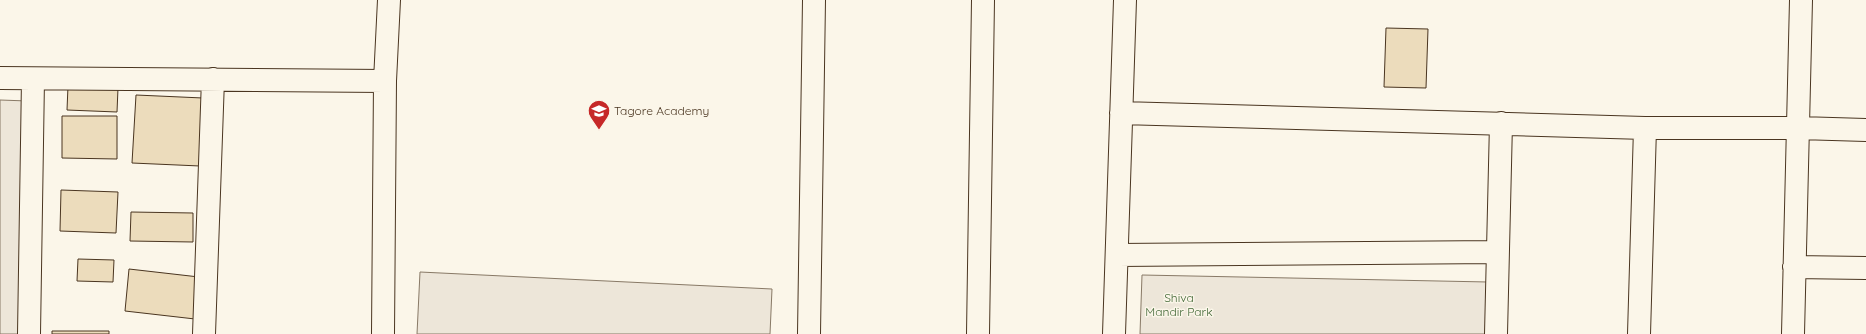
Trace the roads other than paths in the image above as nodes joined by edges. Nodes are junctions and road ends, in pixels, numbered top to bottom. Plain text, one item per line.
1 (389, 0) edge
2 (814, 0) edge
3 (983, 0) edge
4 (1125, 0) edge
5 (1801, 0) edge
6 (0, 78) edge
7 (33, 79) junction
8 (213, 79) junction
9 (385, 81) junction
10 (1121, 114) junction
11 (1501, 123) junction
12 (1645, 128) junction
13 (1799, 128) junction
14 (1866, 130) edge
15 (1497, 252) junction
16 (1118, 255) junction
17 (1794, 267) junction
18 (1866, 268) edge
19 (29, 334) edge
20 (204, 334) edge
21 (383, 334) edge
22 (809, 334) edge
23 (978, 334) edge
24 (1114, 334) edge
25 (1496, 334) edge
26 (1640, 334) edge
27 (1793, 334) edge

1 - 9 street
2 - 22 street
3 - 23 street
4 - 10 street
5 - 13 street
6 - 7 street
7 - 8 street
7 - 19 street
8 - 9 street
8 - 20 street
9 - 21 street
10 - 11 street
10 - 16 street
11 - 12 street
11 - 15 street
12 - 13 street
12 - 26 street
13 - 14 street
13 - 17 street
15 - 16 street
15 - 25 street
16 - 24 street
17 - 18 street
17 - 27 street

